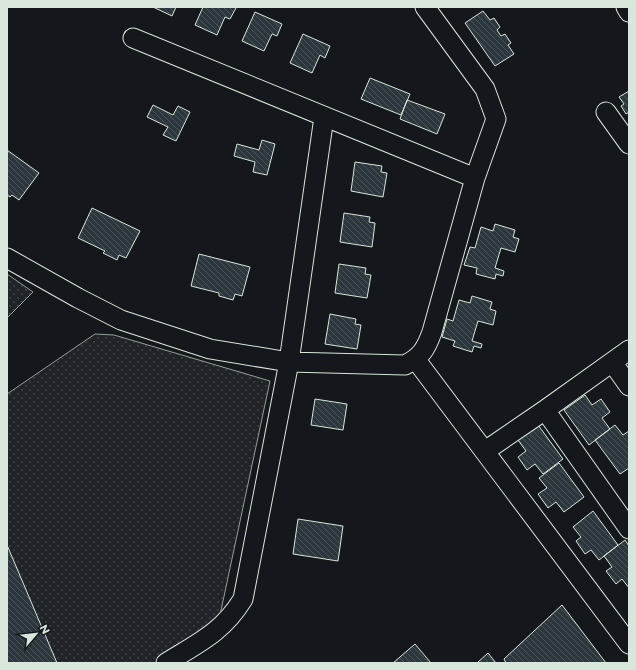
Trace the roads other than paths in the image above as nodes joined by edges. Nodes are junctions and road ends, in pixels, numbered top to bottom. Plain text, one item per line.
1 (425, 7) edge
2 (626, 7) edge
3 (629, 12) edge
4 (134, 38) dead end
5 (606, 112) dead end
6 (324, 117) junction
7 (629, 144) edge
8 (475, 178) junction
9 (7, 258) edge
10 (629, 350) edge
11 (416, 360) junction
12 (289, 362) junction
13 (612, 362) junction
14 (629, 386) edge
15 (545, 410) junction
16 (485, 451) junction
17 (629, 529) edge
18 (626, 633) edge
19 (166, 663) edge

1 - 8 street
2 - 3 street
4 - 6 street
5 - 7 street
6 - 8 street
6 - 12 street
8 - 11 street
9 - 12 street
10 - 13 street
11 - 12 street
11 - 16 street
12 - 19 street
13 - 14 street
13 - 15 street
15 - 16 street
15 - 17 street
16 - 18 street

